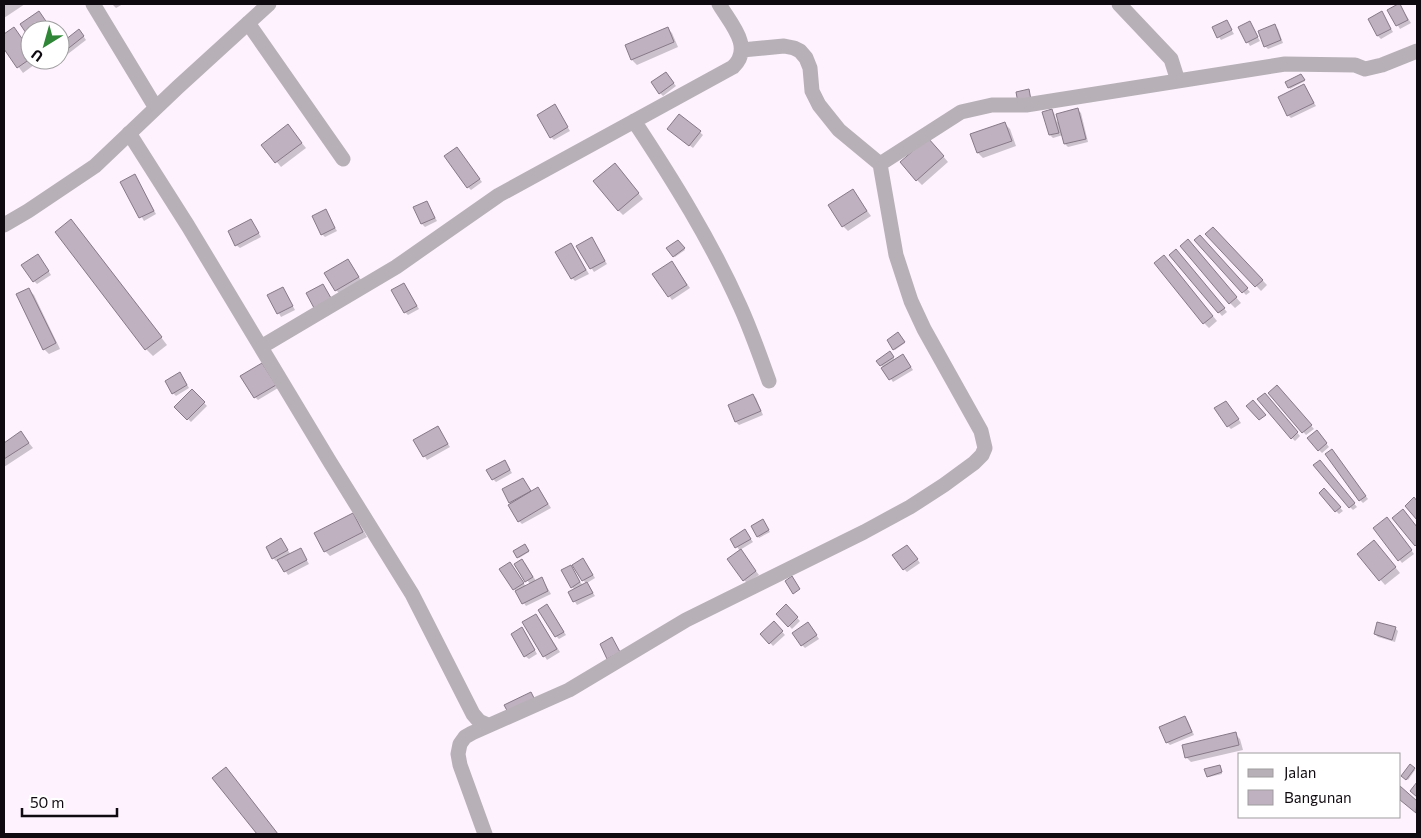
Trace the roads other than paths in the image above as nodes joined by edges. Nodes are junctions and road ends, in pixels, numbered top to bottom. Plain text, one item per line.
1 (93, 4) edge
2 (269, 4) edge
3 (719, 4) edge
4 (1119, 4) edge
5 (248, 23) junction
6 (742, 50) junction
7 (1417, 51) edge
8 (1178, 81) junction
9 (156, 108) junction
10 (634, 120) junction
11 (129, 133) junction
12 (342, 159) dead end
13 (880, 164) junction
14 (4, 225) edge
15 (261, 347) junction
16 (769, 381) dead end
17 (488, 725) junction
18 (485, 834) edge

1 - 9 street
2 - 5 street
3 - 6 street
4 - 8 street
5 - 9 street
5 - 12 street
6 - 10 street
6 - 13 street
7 - 8 street
8 - 13 street
9 - 11 street
10 - 15 street
10 - 16 street
11 - 14 street
11 - 15 street
13 - 17 street
15 - 17 street
17 - 18 street

